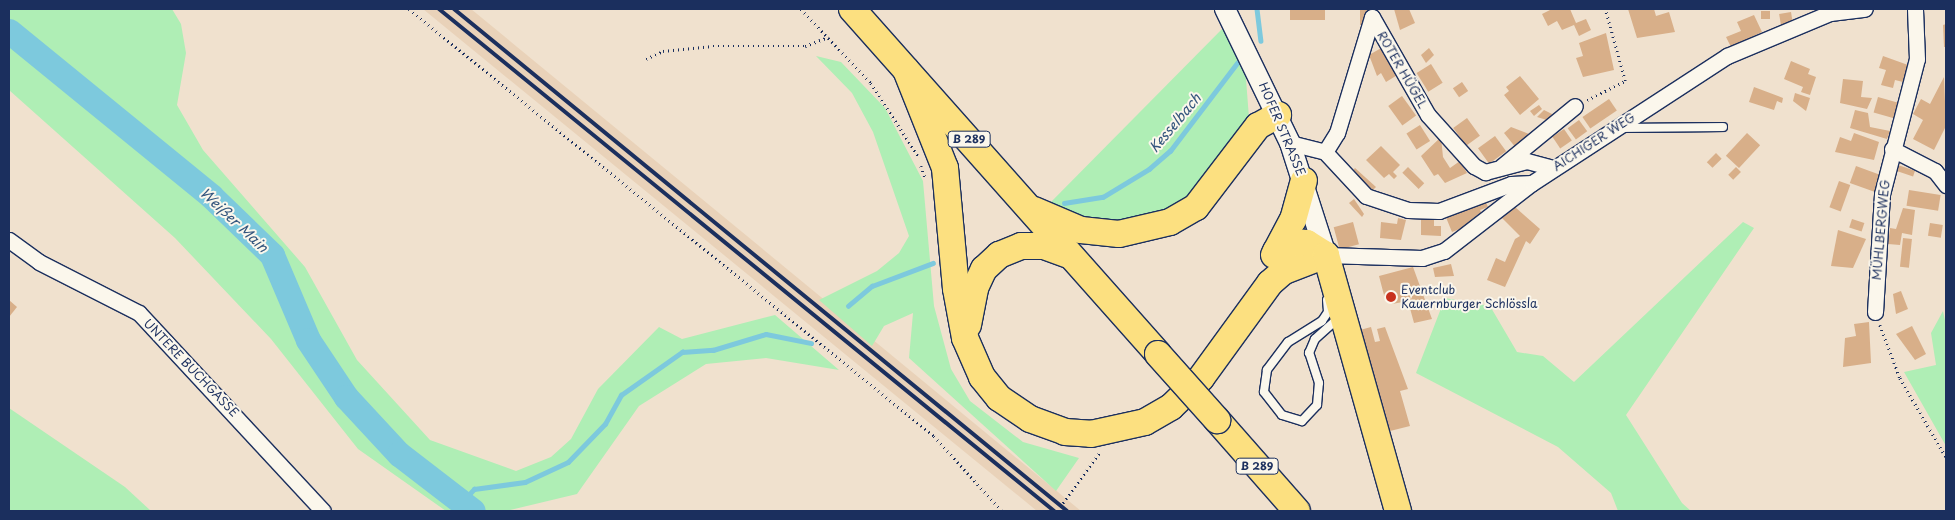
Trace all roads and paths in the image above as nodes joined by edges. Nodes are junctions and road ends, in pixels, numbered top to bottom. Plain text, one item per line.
1 (409, 9) edge
2 (852, 9) edge
3 (1225, 9) edge
4 (1605, 9) edge
5 (1866, 9) edge
6 (1915, 9) edge
7 (828, 37) dead end
8 (646, 59) dead end
9 (906, 70) junction
10 (1575, 106) joint
11 (1278, 115) junction
12 (1723, 127) dead end
13 (1612, 129) junction
14 (1290, 143) junction
15 (1892, 149) junction
16 (1325, 152) junction
17 (1554, 168) junction
18 (1494, 171) junction
19 (1304, 180) junction
20 (1532, 182) junction
21 (1946, 185) edge
22 (1031, 208) junction
23 (9, 240) edge
24 (1276, 250) junction
25 (1069, 255) junction
26 (1322, 266) junction
27 (1334, 300) junction
28 (1875, 312) joint
29 (1246, 315) junction
30 (965, 338) junction
31 (1100, 453) dead end
32 (1946, 457) edge
33 (323, 511) edge
34 (1002, 511) edge
35 (1056, 511) edge
36 (1297, 511) edge
37 (1398, 511) edge

1 - 34 path
2 - 9 highway, B 289
3 - 11 street, HOFER STRASSE
4 - 10 path
5 - 13 street, AICHIGER WEG
6 - 15 street, MÜHLBERGWEG
7 - 8 path
9 - 22 highway, B 289
9 - 30 highway
10 - 18 street
11 - 14 street, HOFER STRASSE
11 - 22 highway
12 - 13 lane
13 - 17 street, AICHIGER WEG
14 - 16 street
14 - 19 street, HOFER STRASSE
15 - 21 street
15 - 28 street, MÜHLBERGWEG
16 - 18 street, ROTER HÜGEL
16 - 20 street
17 - 18 street
17 - 20 street, AICHIGER WEG
19 - 24 highway
19 - 26 street, HOFER STRASSE
20 - 26 street, AICHIGER WEG
22 - 25 highway, B 289
23 - 33 street, UNTERE BUCHGASSE
24 - 26 highway
24 - 29 highway
25 - 30 highway
25 - 36 highway, B 289, bridge
26 - 27 highway
26 - 29 highway
27 - 27 lane
27 - 37 highway
28 - 32 path
29 - 30 highway
31 - 35 path

